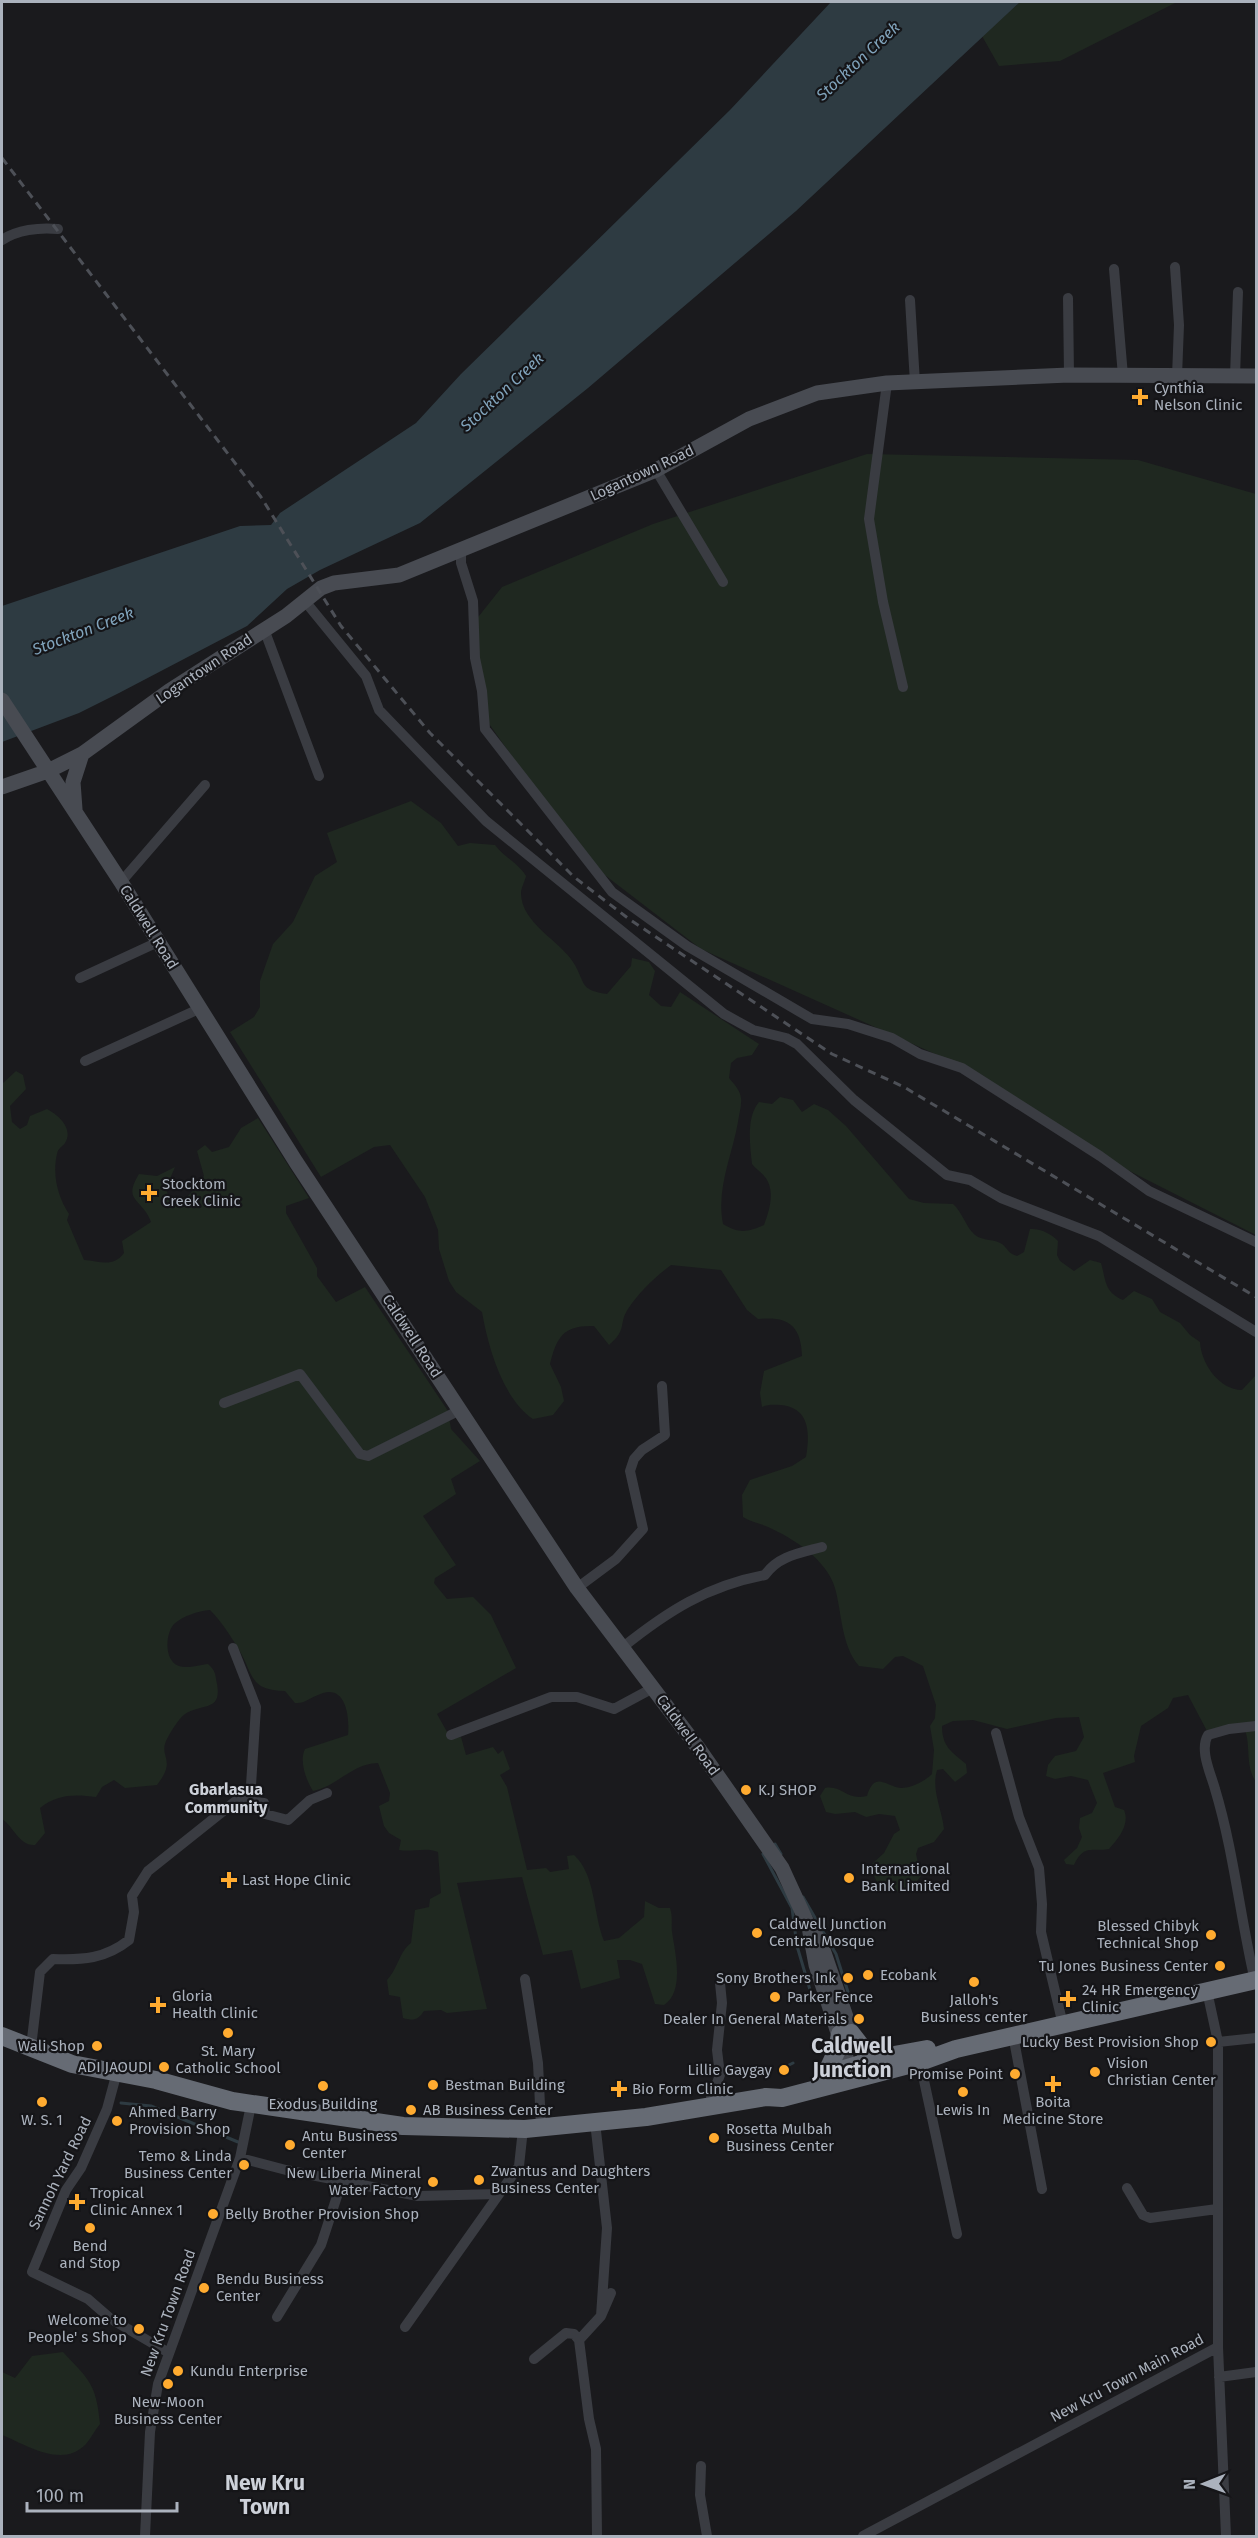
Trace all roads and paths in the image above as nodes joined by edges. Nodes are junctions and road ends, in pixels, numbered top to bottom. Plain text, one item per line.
1 (57, 229) dead end
2 (2, 240) edge
3 (1175, 267) dead end
4 (1114, 269) dead end
5 (1238, 292) dead end
6 (1068, 298) dead end
7 (910, 300) dead end
8 (1069, 375) junction
9 (1123, 376) junction
10 (1178, 376) junction
11 (1235, 376) junction
12 (1257, 376) edge
13 (887, 383) junction
14 (915, 383) junction
15 (656, 470) junction
16 (461, 548) junction
17 (723, 582) dead end
18 (304, 600) junction
19 (264, 629) junction
20 (903, 687) dead end
21 (2, 700) edge
22 (82, 754) junction
23 (48, 771) junction
24 (319, 776) dead end
25 (205, 785) dead end
26 (2, 787) edge
27 (76, 815) junction
28 (121, 882) junction
29 (158, 942) junction
30 (80, 978) dead end
31 (201, 1008) junction
32 (86, 1061) dead end
33 (1257, 1242) edge
34 (1257, 1332) edge
35 (662, 1386) dead end
36 (224, 1403) dead end
37 (460, 1410) junction
38 (822, 1546) dead end
39 (577, 1588) junction
40 (623, 1647) junction
41 (233, 1648) dead end
42 (653, 1688) junction
43 (1257, 1726) edge
44 (996, 1733) dead end
45 (451, 1735) dead end
46 (327, 1793) dead end
47 (250, 1801) junction
48 (525, 1979) dead end
49 (1256, 1981) edge
50 (720, 1983) dead end
51 (1208, 1991) junction
52 (1062, 2025) junction
53 (846, 2033) junction
54 (1013, 2035) junction
55 (2, 2036) edge
56 (1257, 2038) edge
57 (1218, 2042) junction
58 (31, 2047) junction
59 (956, 2049) junction
60 (883, 2057) junction
61 (920, 2062) junction
62 (117, 2072) junction
63 (858, 2072) junction
64 (825, 2076) junction
65 (766, 2097) junction
66 (251, 2105) junction
67 (713, 2106) junction
68 (595, 2122) junction
69 (542, 2126) junction
70 (523, 2128) junction
71 (240, 2158) junction
72 (342, 2181) junction
73 (1127, 2188) dead end
74 (1042, 2189) dead end
75 (498, 2194) junction
76 (1217, 2209) junction
77 (957, 2234) dead end
78 (611, 2293) dead end
79 (601, 2316) junction
80 (277, 2317) dead end
81 (405, 2327) dead end
82 (579, 2340) junction
83 (1218, 2347) junction
84 (169, 2353) junction
85 (534, 2359) dead end
86 (1257, 2372) edge
87 (1219, 2377) junction
88 (701, 2466) dead end
89 (145, 2536) edge
90 (597, 2536) edge
91 (707, 2536) edge
92 (863, 2536) edge
93 (1226, 2536) edge

1 - 2 street
3 - 10 street
4 - 9 street
5 - 11 street
6 - 8 street
7 - 14 street
8 - 9 main road, Logantown Road
8 - 14 main road, Logantown Road
9 - 10 main road, Logantown Road
10 - 11 main road, Logantown Road
11 - 12 main road, Logantown Road
13 - 14 main road, Logantown Road
13 - 15 main road, Logantown Road
13 - 20 street
15 - 16 main road, Logantown Road
15 - 17 street
16 - 18 main road, Logantown Road
16 - 33 street
18 - 19 main road, Logantown Road
18 - 34 street
19 - 22 main road, Logantown Road
19 - 24 street
21 - 23 main road, Caldwell Road
22 - 23 main road, Logantown Road
22 - 27 main road
23 - 26 main road, Logantown Road
23 - 27 main road, Caldwell Road
25 - 28 street
27 - 28 main road, Caldwell Road
28 - 29 main road, Caldwell Road
29 - 30 street
29 - 31 main road, Caldwell Road
31 - 32 street
31 - 37 main road, Caldwell Road
35 - 39 street
36 - 37 street
37 - 39 main road, Caldwell Road
38 - 40 street
39 - 40 main road, Caldwell Road
40 - 42 main road, Caldwell Road
41 - 47 street
42 - 45 street
42 - 53 main road, Caldwell Road
43 - 49 street
44 - 52 street
46 - 47 street
47 - 58 street
48 - 69 street
49 - 51 highway
50 - 67 street
51 - 52 highway
51 - 57 street, New Kru Town Main Road
52 - 54 highway
53 - 60 highway
53 - 63 main road, Caldwell Road
53 - 64 highway
54 - 59 highway
54 - 74 street
55 - 58 highway
56 - 57 street
57 - 76 street, New Kru Town Main Road
58 - 62 highway
59 - 60 highway
59 - 61 highway
60 - 63 highway
61 - 63 highway
61 - 77 street
62 - 66 highway
62 - 84 street, Sannoh Yard Road
63 - 64 highway
63 - 65 highway
64 - 65 highway
65 - 67 highway
66 - 70 highway
66 - 71 street, New Kru Town Road
67 - 68 highway
68 - 69 highway
68 - 79 street
69 - 70 highway
70 - 75 street
71 - 72 street
71 - 84 street, New Kru Town Road
72 - 75 street
72 - 80 street
73 - 76 street
75 - 81 street
76 - 83 street, New Kru Town Main Road
78 - 79 street
79 - 82 street
82 - 85 street
82 - 90 street
83 - 87 street
83 - 92 street, New Kru Town Main Road
84 - 89 street, New Kru Town Road
86 - 87 street
87 - 93 street
88 - 91 street

